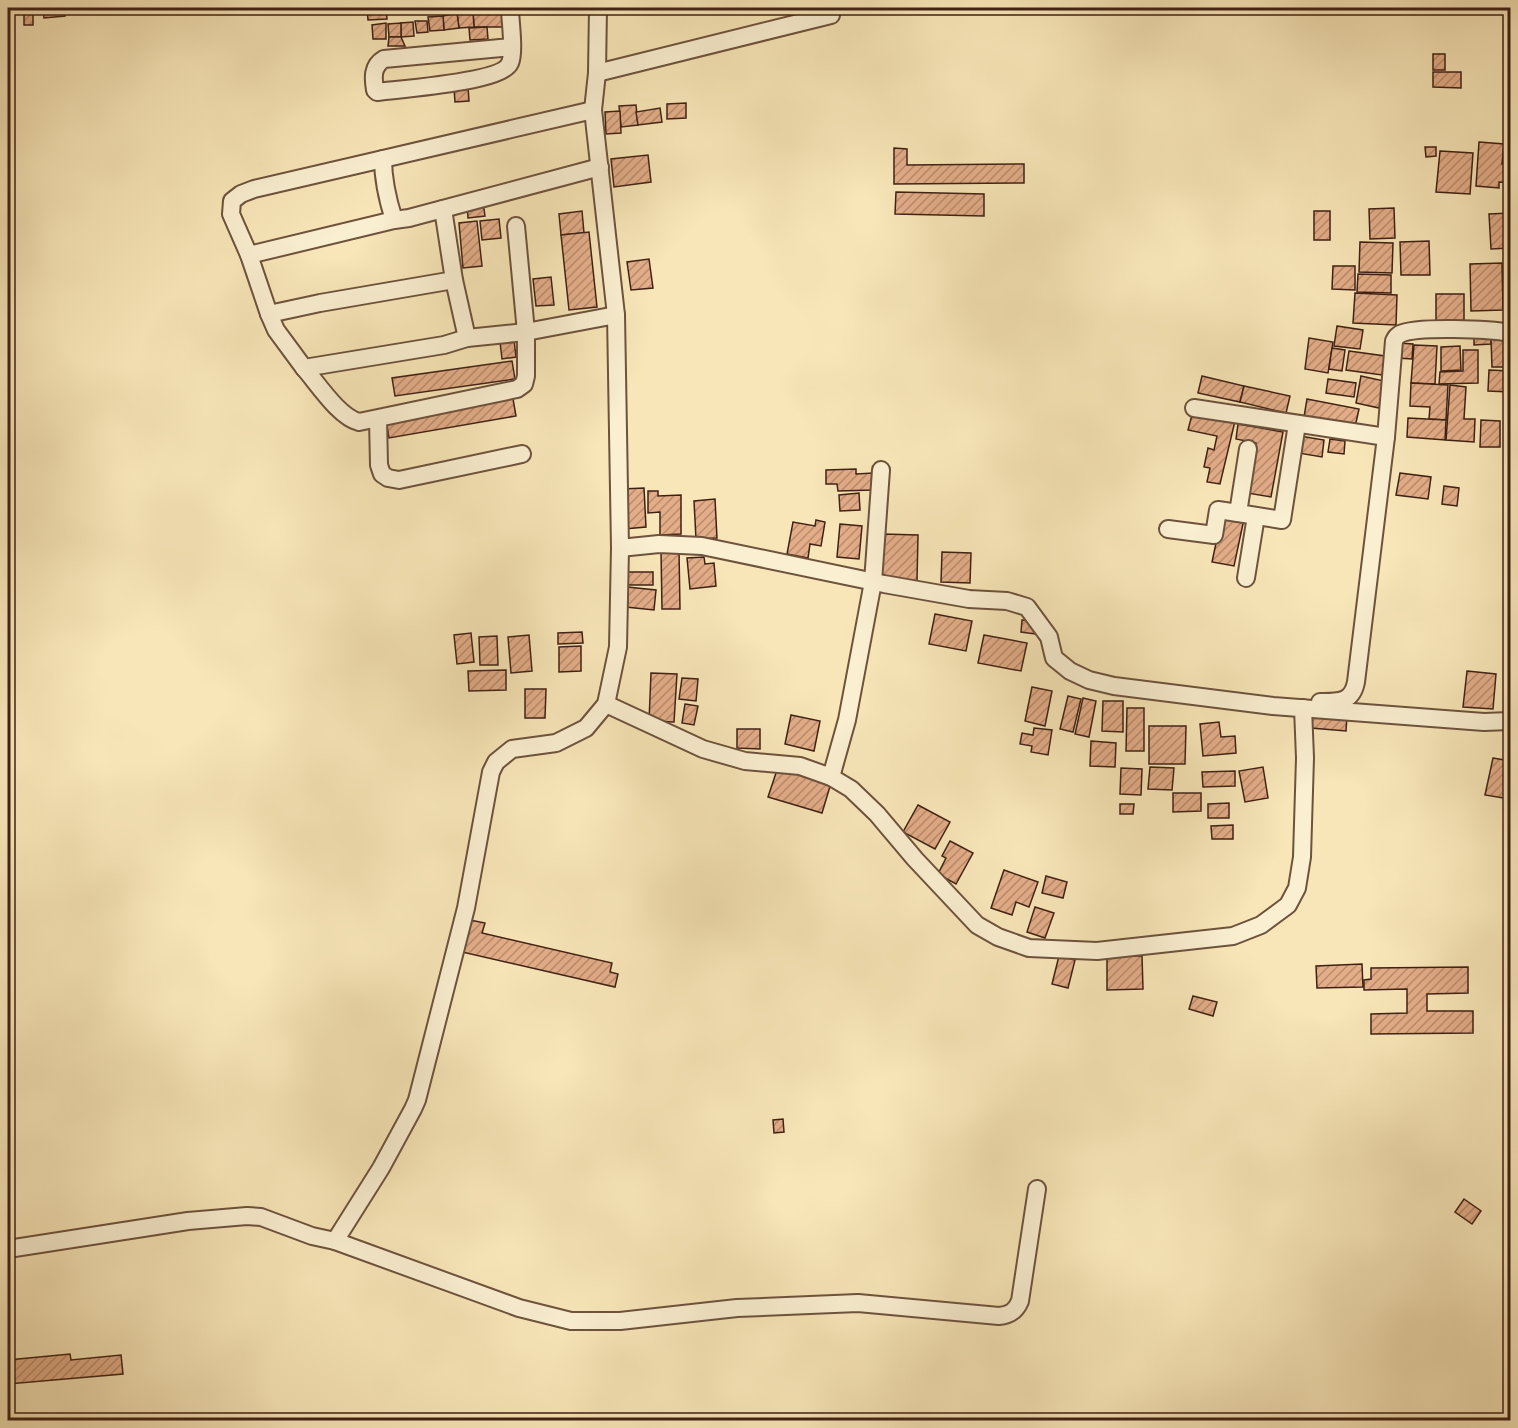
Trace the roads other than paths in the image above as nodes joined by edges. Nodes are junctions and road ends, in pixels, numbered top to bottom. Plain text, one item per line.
1 (510, 8) edge
2 (598, 8) edge
3 (831, 15) dead end
4 (511, 47) junction
5 (597, 73) junction
6 (593, 110) junction
7 (383, 159) junction
8 (600, 167) junction
9 (443, 208) junction
10 (393, 220) junction
11 (516, 226) dead end
12 (249, 255) junction
13 (454, 280) junction
14 (269, 314) junction
15 (616, 315) junction
16 (526, 332) junction
17 (1510, 333) edge
18 (466, 338) junction
19 (304, 368) junction
20 (1194, 408) dead end
21 (378, 419) junction
22 (1297, 424) junction
23 (1386, 437) junction
24 (1248, 449) dead end
25 (522, 454) dead end
26 (881, 470) dead end
27 (1238, 513) junction
28 (1256, 516) junction
29 (1168, 529) dead end
30 (620, 548) junction
31 (1246, 578) dead end
32 (873, 582) junction
33 (606, 704) junction
34 (1303, 708) junction
35 (1510, 722) edge
36 (831, 777) junction
37 (1037, 1189) dead end
38 (335, 1240) junction
39 (8, 1249) edge

1 - 4 street
2 - 5 street
3 - 5 street
4 - 4 street
5 - 6 street
6 - 7 street
6 - 8 street
7 - 10 street
7 - 12 street
8 - 9 street
8 - 15 street
9 - 10 street
9 - 13 street
10 - 12 street
11 - 16 street
12 - 14 street
13 - 14 street
13 - 18 street
14 - 19 street
15 - 16 street
15 - 30 street
16 - 18 street
16 - 21 street
17 - 23 street
18 - 19 street
19 - 21 street
20 - 22 street
21 - 25 street
22 - 23 street
22 - 28 street
23 - 34 street
24 - 27 street
26 - 32 street
27 - 28 street
27 - 29 street
28 - 31 street
30 - 32 street
30 - 33 street
32 - 34 street
32 - 36 street
33 - 36 street
33 - 38 street
34 - 35 street
34 - 36 street
37 - 38 street
38 - 39 street

